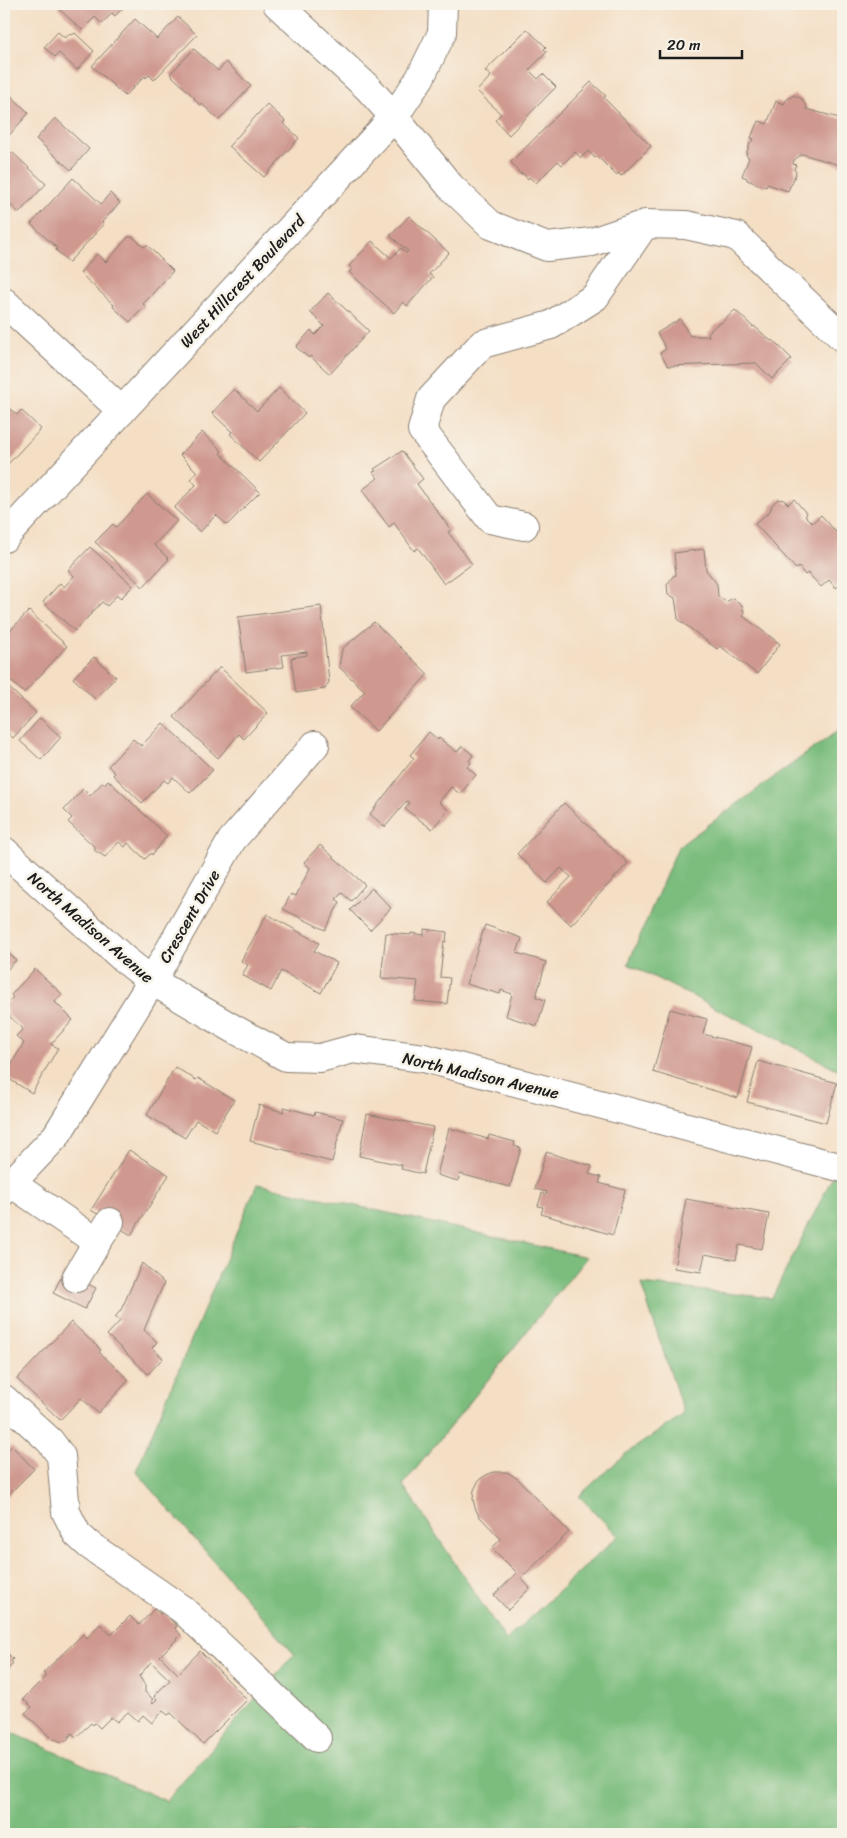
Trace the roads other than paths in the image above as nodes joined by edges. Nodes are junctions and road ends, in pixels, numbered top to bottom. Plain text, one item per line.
1 (277, 4) edge
2 (443, 4) edge
3 (394, 116) junction
4 (645, 224) junction
5 (4, 302) edge
6 (843, 338) edge
7 (122, 411) junction
8 (524, 526) dead end
9 (4, 538) edge
10 (315, 745) dead end
11 (4, 851) edge
12 (152, 981) junction
13 (842, 1167) edge
14 (7, 1187) edge
15 (76, 1278) dead end
16 (4, 1399) edge
17 (317, 1738) dead end

1 - 3 street
2 - 3 street, West Hillcrest Boulevard
3 - 4 street
3 - 7 street, West Hillcrest Boulevard
4 - 6 street
4 - 8 street
5 - 7 street
7 - 9 street, West Hillcrest Boulevard
10 - 12 street, Crescent Drive
11 - 12 street, North Madison Avenue
12 - 13 street, North Madison Avenue
12 - 14 street, Crescent Drive
14 - 15 street
16 - 17 street

